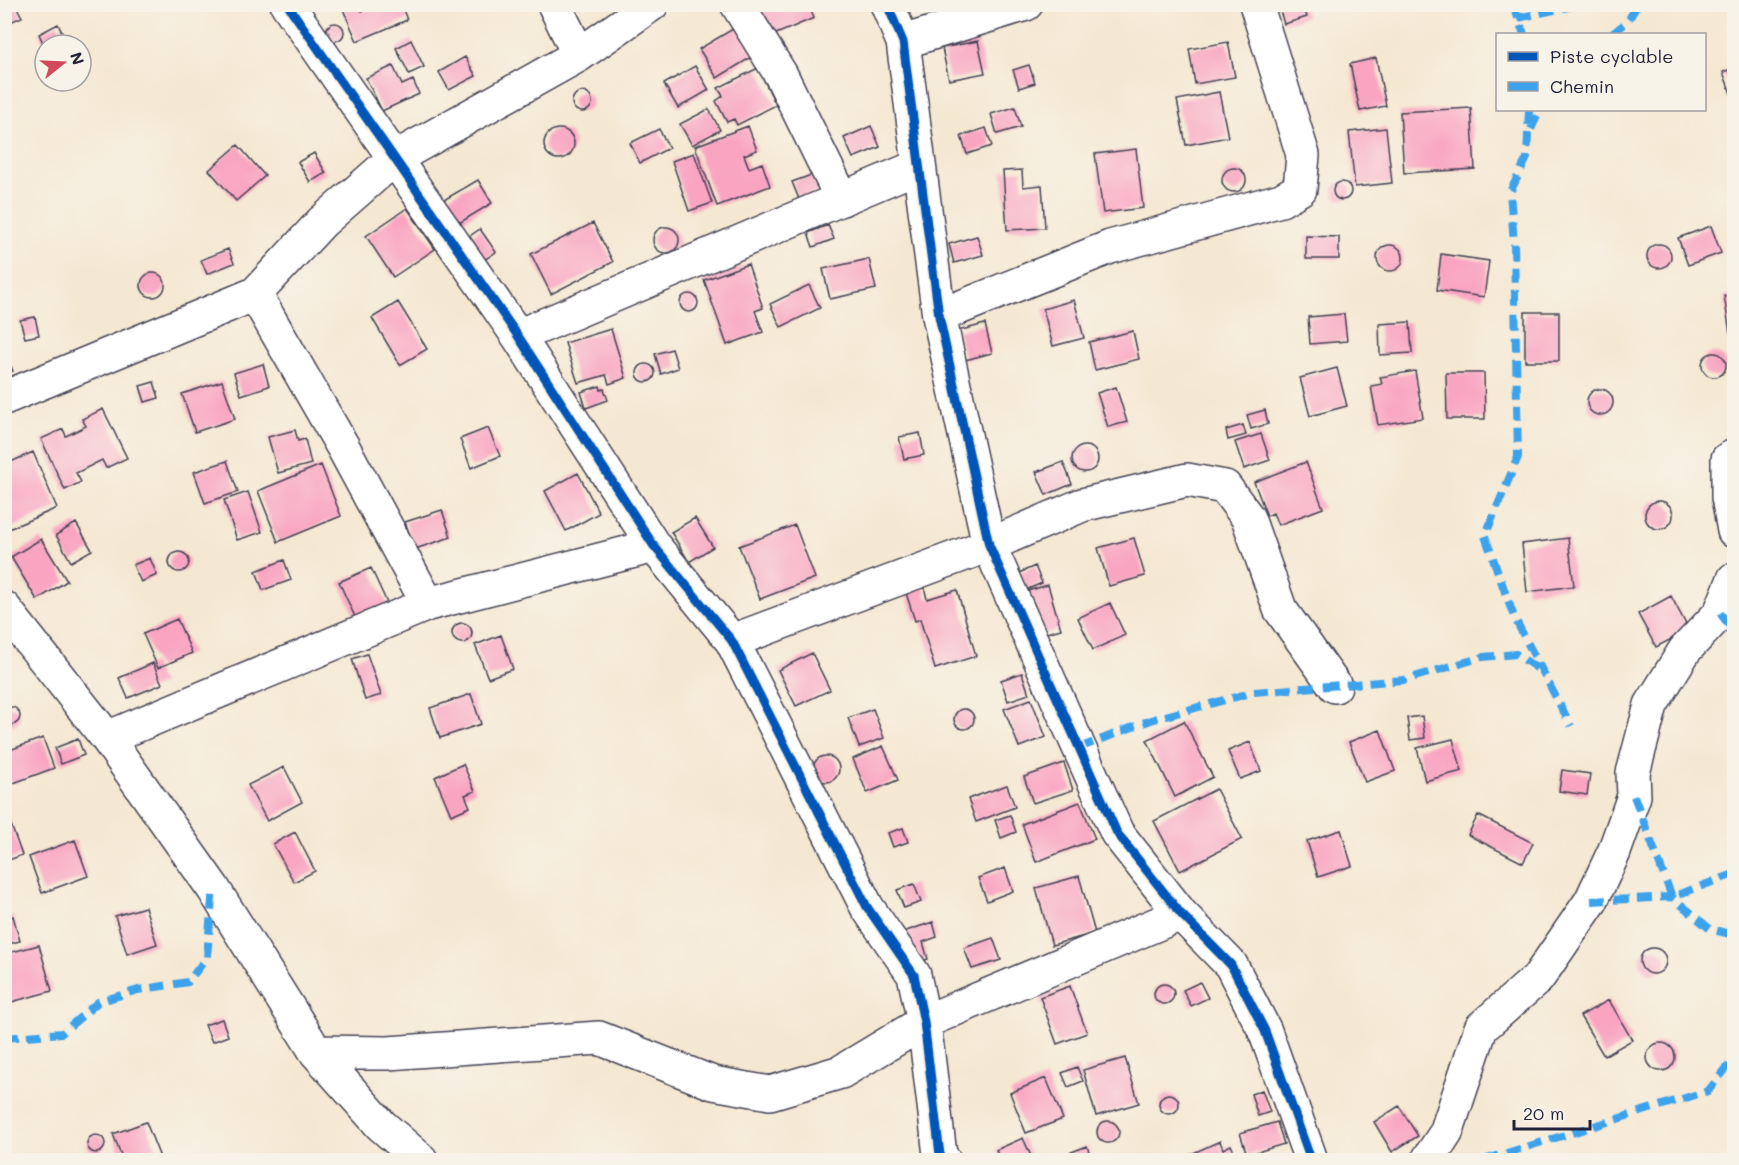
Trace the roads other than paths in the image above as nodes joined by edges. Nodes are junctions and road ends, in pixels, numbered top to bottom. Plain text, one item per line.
1 (287, 4) edge
2 (554, 4) edge
3 (652, 4) edge
4 (737, 4) edge
5 (887, 4) edge
6 (1026, 4) edge
7 (1256, 4) edge
8 (903, 42) junction
9 (579, 55) junction
10 (395, 158) junction
11 (919, 166) junction
12 (842, 199) junction
13 (255, 294) junction
14 (939, 316) junction
15 (518, 336) junction
16 (4, 398) edge
17 (1734, 456) edge
18 (1734, 531) edge
19 (989, 545) junction
20 (654, 546) junction
21 (1734, 579) edge
22 (428, 604) junction
23 (4, 608) edge
24 (732, 640) junction
25 (1335, 686) dead end
26 (107, 738) junction
27 (1181, 914) junction
28 (924, 1022) junction
29 (316, 1052) junction
30 (381, 1125) junction
31 (392, 1161) edge
32 (421, 1161) edge
33 (944, 1161) edge
34 (1311, 1161) edge
35 (1428, 1161) edge

1 - 10 street
2 - 9 street
3 - 9 street
4 - 12 street
5 - 8 street
6 - 8 street
7 - 14 street
8 - 11 street
9 - 10 street
10 - 13 street
10 - 15 street
11 - 12 street
11 - 14 street
12 - 15 street
13 - 16 street
13 - 22 street
14 - 19 street
15 - 20 street
17 - 18 street
19 - 24 street
19 - 25 street
19 - 27 street
20 - 22 street
20 - 24 street
21 - 35 street
22 - 26 street
23 - 26 street
24 - 28 street
26 - 29 street
27 - 28 street
27 - 34 street
28 - 29 street
28 - 33 street
29 - 30 street
30 - 31 street
30 - 32 street

